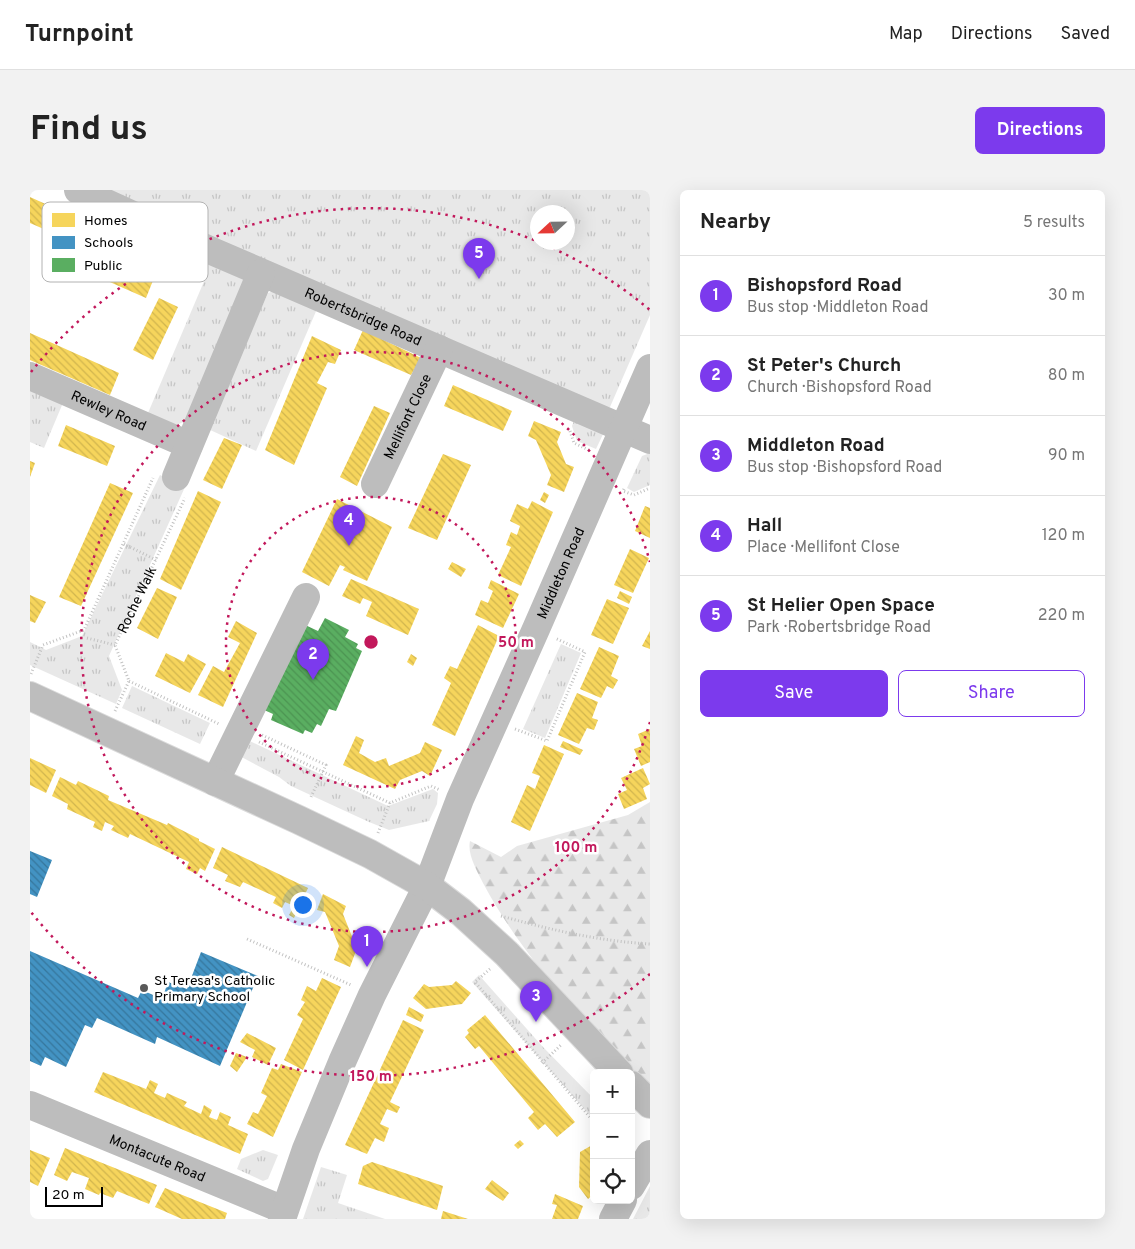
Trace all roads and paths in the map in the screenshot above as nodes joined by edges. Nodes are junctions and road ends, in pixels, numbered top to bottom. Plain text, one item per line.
1 (78, 190) edge
2 (105, 202) edge
3 (208, 248) edge
4 (261, 272) junction
5 (439, 349) junction
6 (650, 368) edge
7 (30, 376) edge
8 (624, 429) junction
9 (650, 440) edge
10 (189, 445) junction
11 (176, 477) junction
12 (375, 484) dead end
13 (124, 544) junction
14 (156, 560) junction
15 (306, 597) dead end
16 (536, 629) junction
17 (87, 638) dead end
18 (115, 645) junction
19 (30, 677) edge
20 (129, 681) junction
21 (30, 696) edge
22 (496, 721) junction
23 (106, 730) junction
24 (241, 730) junction
25 (323, 772) junction
26 (215, 782) junction
27 (460, 799) junction
28 (390, 803) junction
29 (299, 820) junction
30 (370, 854) junction
31 (427, 886) junction
32 (498, 916) dead end
33 (247, 939) dead end
34 (650, 944) edge
35 (507, 954) junction
36 (372, 994) junction
37 (615, 1069) edge
38 (635, 1089) edge
39 (650, 1104) edge
40 (30, 1105) edge
41 (590, 1117) edge
42 (650, 1154) edge
43 (635, 1179) edge
44 (621, 1204) edge
45 (283, 1214) edge
46 (612, 1219) edge

1 - 2 street, Robertsbridge Road
3 - 4 street, Robertsbridge Road
4 - 5 street, Robertsbridge Road
4 - 10 street
5 - 8 street, Robertsbridge Road
5 - 12 street, Mellifont Close
6 - 8 street, Middleton Road
7 - 10 street, Rewley Road
8 - 9 street, Robertsbridge Road
8 - 16 street, Middleton Road
10 - 11 street
11 - 13 path
11 - 14 path, Roche Walk
13 - 14 path
13 - 19 path
14 - 18 path, Roche Walk
15 - 24 street
16 - 22 street, Middleton Road
16 - 22 path
17 - 18 path
18 - 20 path, Roche Walk
20 - 23 path
20 - 24 path
21 - 23 street
22 - 27 street, Middleton Road
23 - 26 street
24 - 25 path
24 - 25 path
24 - 26 street
25 - 28 path
25 - 29 path
26 - 29 street
27 - 28 path
27 - 31 street, Middleton Road
28 - 30 path
29 - 30 street
30 - 31 street
31 - 35 street
31 - 36 street, Middleton Road
32 - 34 path
33 - 36 path
35 - 37 street
35 - 41 path
36 - 45 street, Middleton Road
38 - 39 street
40 - 45 street, Montacute Road
42 - 43 street
44 - 46 street

